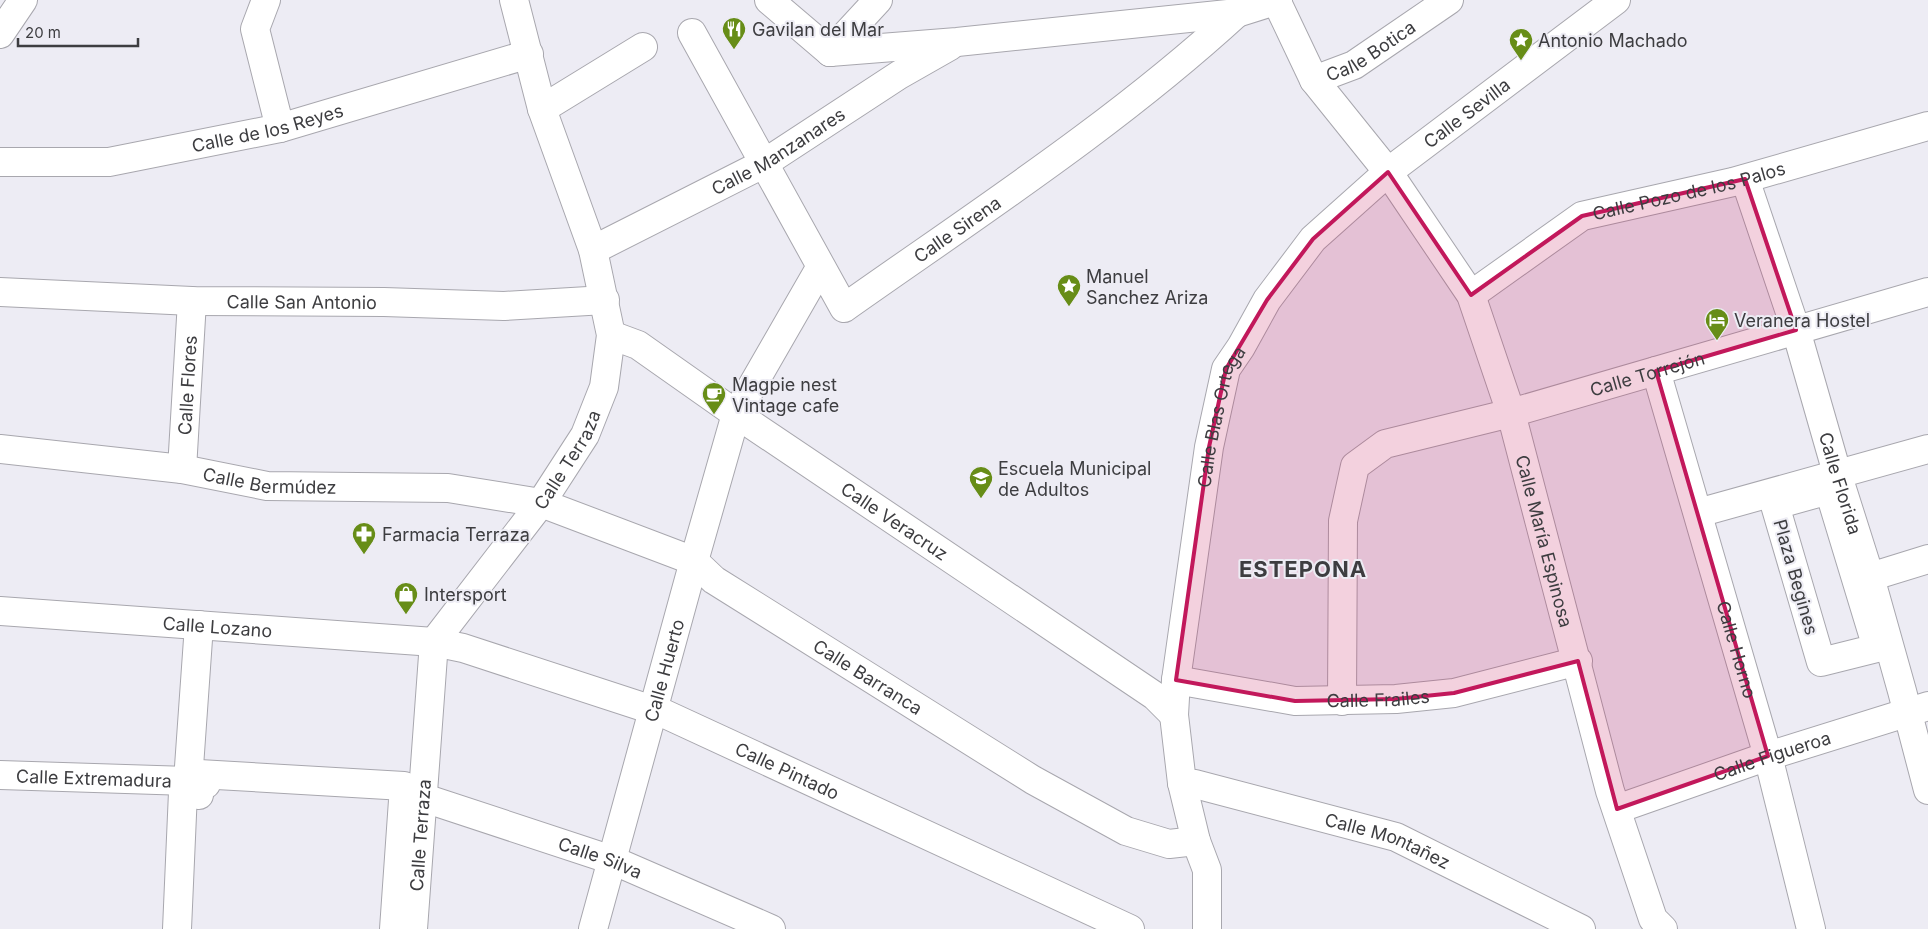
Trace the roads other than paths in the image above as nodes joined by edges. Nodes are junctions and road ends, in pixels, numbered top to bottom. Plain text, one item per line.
1 (23, 0) edge
2 (266, 0) edge
3 (514, 0) edge
4 (769, 0) edge
5 (878, 0) edge
6 (1277, 0) edge
7 (1448, 0) edge
8 (1616, 0) edge
9 (1237, 13) junction
10 (692, 33) dead end
11 (0, 34) edge
12 (957, 42) junction
13 (643, 47) dead end
14 (830, 52) junction
15 (529, 54) junction
16 (1314, 80) junction
17 (542, 109) junction
18 (1928, 126) edge
19 (280, 128) junction
20 (0, 162) edge
21 (763, 164) junction
22 (1388, 172) junction
23 (1745, 179) junction
24 (593, 250) junction
25 (820, 268) junction
26 (0, 292) edge
27 (1928, 292) edge
28 (1471, 295) junction
29 (605, 300) junction
30 (192, 301) junction
31 (1796, 330) junction
32 (611, 334) junction
33 (1656, 371) junction
34 (1512, 413) junction
35 (736, 414) junction
36 (0, 449) edge
37 (1928, 449) edge
38 (182, 469) junction
39 (1836, 473) junction
40 (542, 503) junction
41 (1698, 513) junction
42 (1928, 559) edge
43 (694, 561) junction
44 (1870, 577) junction
45 (0, 612) edge
46 (199, 625) junction
47 (434, 642) junction
48 (1878, 648) joint
49 (1578, 661) junction
50 (1176, 680) junction
51 (1342, 701) junction
52 (1918, 709) edge
53 (653, 711) junction
54 (1174, 715) junction
55 (1768, 756) junction
56 (0, 775) edge
57 (193, 782) junction
58 (1182, 783) junction
59 (1928, 790) edge
60 (396, 796) dead end
61 (424, 798) junction
62 (1616, 809) junction
63 (1196, 841) junction
64 (612, 860) junction
65 (177, 929) edge
66 (394, 929) edge
67 (413, 929) edge
68 (594, 929) edge
69 (771, 929) edge
70 (1130, 929) edge
71 (1207, 929) edge
72 (1581, 929) edge
73 (1663, 929) edge
74 (1811, 929) edge

1 - 11 street
2 - 19 street
3 - 15 street, Calle Terraza
4 - 14 street
5 - 14 street
6 - 9 street, Calle Manzanares
6 - 16 street, Calle María Espinosa
7 - 16 street, Calle Botica
8 - 22 street, Calle Sevilla
9 - 12 street, Calle Manzanares
9 - 25 street, Calle Sirena
10 - 21 street
12 - 14 street, Calle Manzanares
12 - 21 street, Calle Manzanares
13 - 17 street
15 - 17 street, Calle Terraza
15 - 19 street, Calle de los Reyes
16 - 22 street, Calle María Espinosa
17 - 24 street, Calle Terraza
18 - 23 street, Calle Pozo de los Palos
19 - 20 street, Calle de los Reyes
21 - 24 street, Calle Manzanares
21 - 25 street
22 - 28 street, Calle María Espinosa
22 - 50 street, Calle Blas Ortega
23 - 28 street, Calle Pozo de los Palos
23 - 31 street, Calle Florida
24 - 29 street, Calle Terraza
25 - 35 street
26 - 30 street, Calle San Antonio
27 - 31 street, Calle Torrejón
28 - 34 street, Calle María Espinosa
29 - 30 street, Calle San Antonio
29 - 32 street, Calle Terraza
30 - 38 street, Calle Flores
31 - 33 street, Calle Torrejón
31 - 39 street, Calle Florida
32 - 35 street, Calle Veracruz
32 - 40 street, Calle Terraza
33 - 34 street, Calle Torrejón
33 - 41 street, Calle Horno
34 - 49 street, Calle María Espinosa
34 - 51 street, Calle Torrejón
35 - 43 street, Calle Huerto
35 - 54 street, Calle Veracruz
36 - 38 street, Calle Bermúdez
37 - 39 street
38 - 40 street, Calle Bermúdez
39 - 41 street
39 - 44 street, Calle Florida
40 - 43 street, Calle Barranca
40 - 47 street, Calle Terraza
41 - 55 street, Calle Horno
42 - 44 street
43 - 53 street, Calle Huerto
43 - 63 street, Calle Barranca
44 - 52 street, Calle Florida
45 - 46 street, Calle Lozano
46 - 47 street, Calle Lozano
46 - 57 street
47 - 53 street, Calle Pintado
47 - 61 street, Calle Terraza
48 - 48 street, Plaza Begines
49 - 51 street, Calle Frailes
49 - 62 street, Calle María Espinosa
50 - 51 street, Calle Frailes
50 - 54 street, Calle Blas Ortega
52 - 55 street, Calle Figueroa
52 - 59 street, Calle Florida
53 - 64 street, Calle Huerto
53 - 70 street, Calle Pintado
54 - 58 street, Calle Blas Ortega
55 - 62 street, Calle Figueroa
55 - 74 street, Calle Horno
56 - 57 street, Calle Extremadura
57 - 60 street, Calle Extremadura
57 - 65 street
57 - 66 street
58 - 63 street, Calle Blas Ortega
58 - 72 street, Calle Montañez
61 - 64 street, Calle Silva
61 - 67 street, Calle Terraza
62 - 73 street, Calle María Espinosa
63 - 71 street, Calle Blas Ortega
64 - 68 street, Calle Huerto
64 - 69 street, Calle Silva

